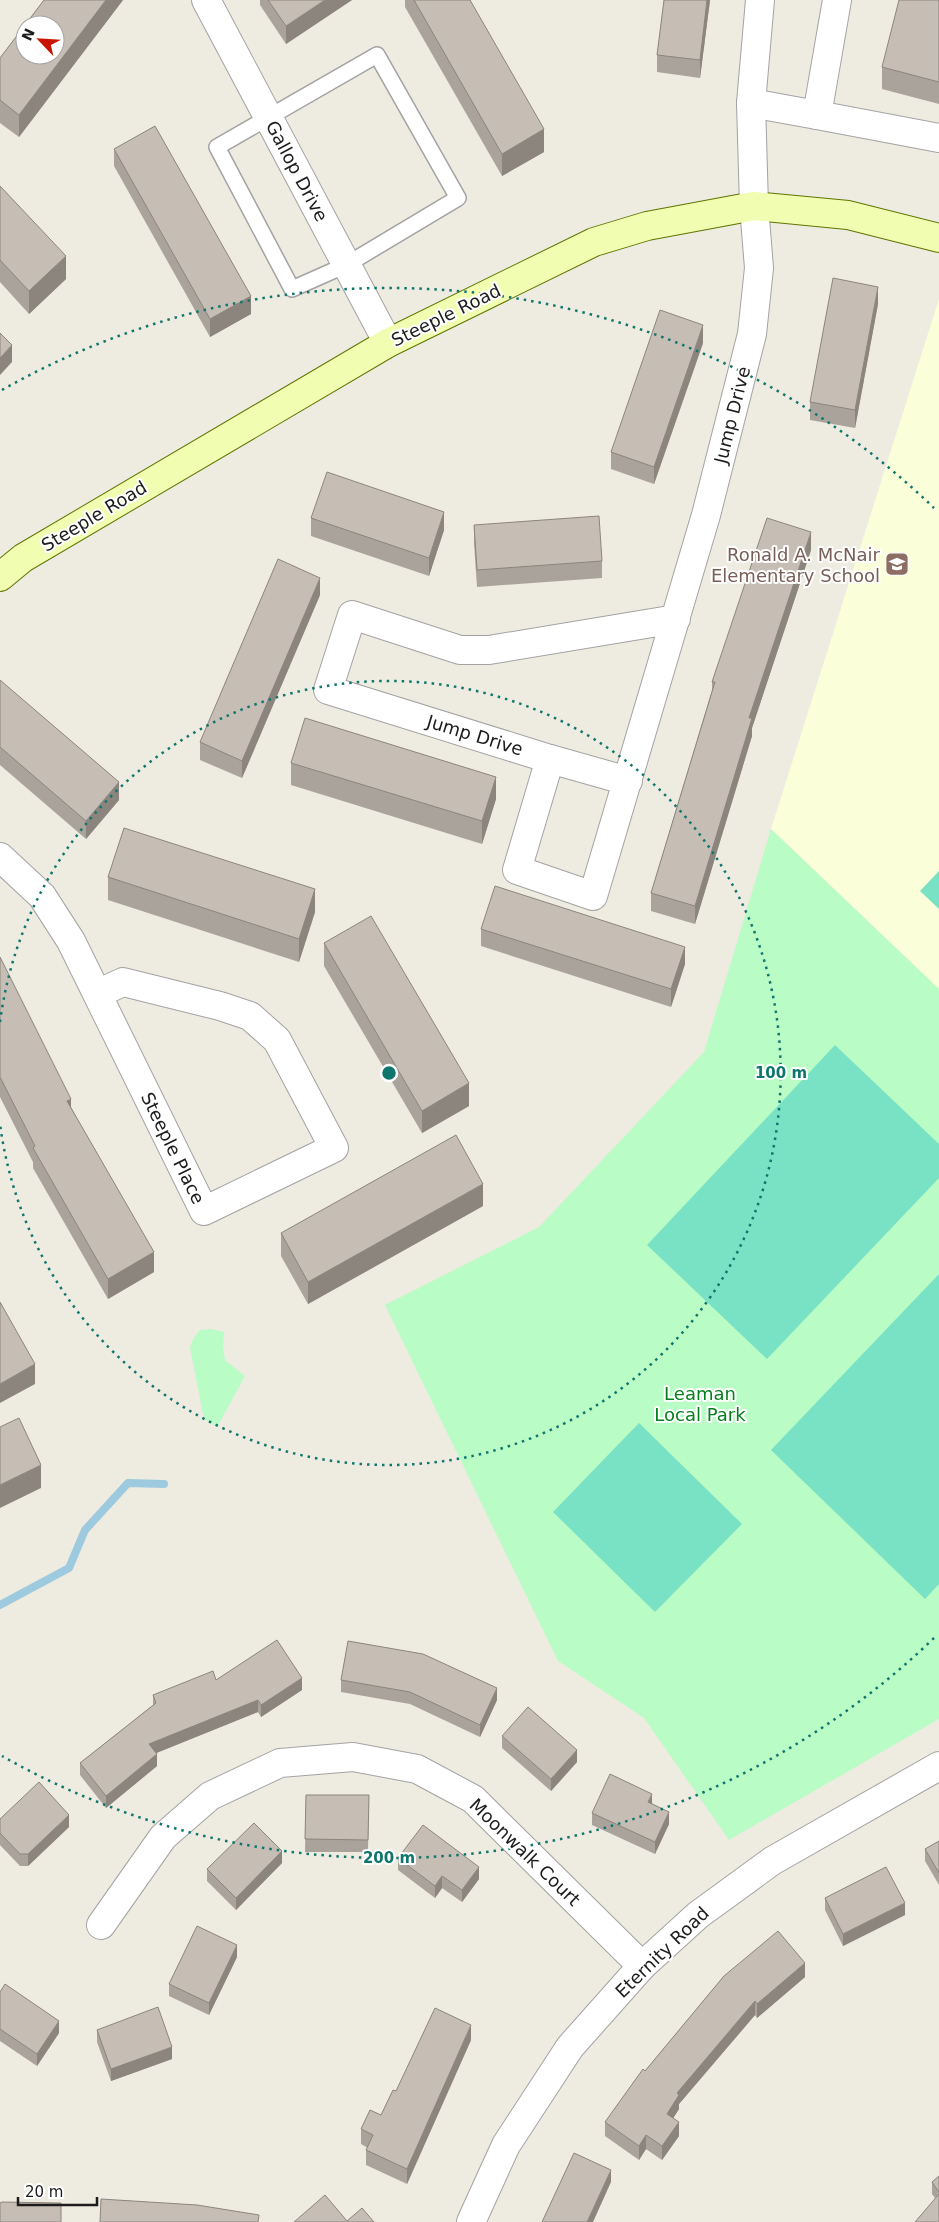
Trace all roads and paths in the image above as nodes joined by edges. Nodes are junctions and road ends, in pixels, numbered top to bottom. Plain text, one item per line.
1 (206, 0) edge
2 (760, 0) edge
3 (837, 0) edge
4 (751, 103) junction
5 (817, 114) junction
6 (268, 116) junction
7 (939, 138) edge
8 (754, 206) junction
9 (939, 238) edge
10 (346, 265) junction
11 (388, 343) junction
12 (0, 576) edge
13 (676, 619) junction
14 (550, 759) junction
15 (628, 781) junction
16 (0, 857) edge
17 (97, 994) junction
18 (939, 1766) edge
19 (101, 1925) dead end
20 (642, 1966) junction
21 (471, 2222) edge

1 - 6 street, Gallop Drive
2 - 4 street, Jump Drive
3 - 5 street
4 - 5 street
4 - 8 street, Jump Drive
5 - 7 street
6 - 10 street, Gallop Drive
6 - 10 lane
6 - 10 lane
8 - 9 street, Steeple Road
8 - 11 street, Steeple Road
8 - 13 street, Jump Drive
10 - 11 street, Gallop Drive
11 - 12 street, Steeple Road
13 - 14 street, Jump Drive
13 - 15 street, Jump Drive
14 - 15 street
14 - 15 street, Jump Drive
16 - 17 street, Steeple Place
17 - 17 street, Steeple Place
18 - 20 street, Eternity Road
19 - 20 street, Moonwalk Court
20 - 21 street, Eternity Road

